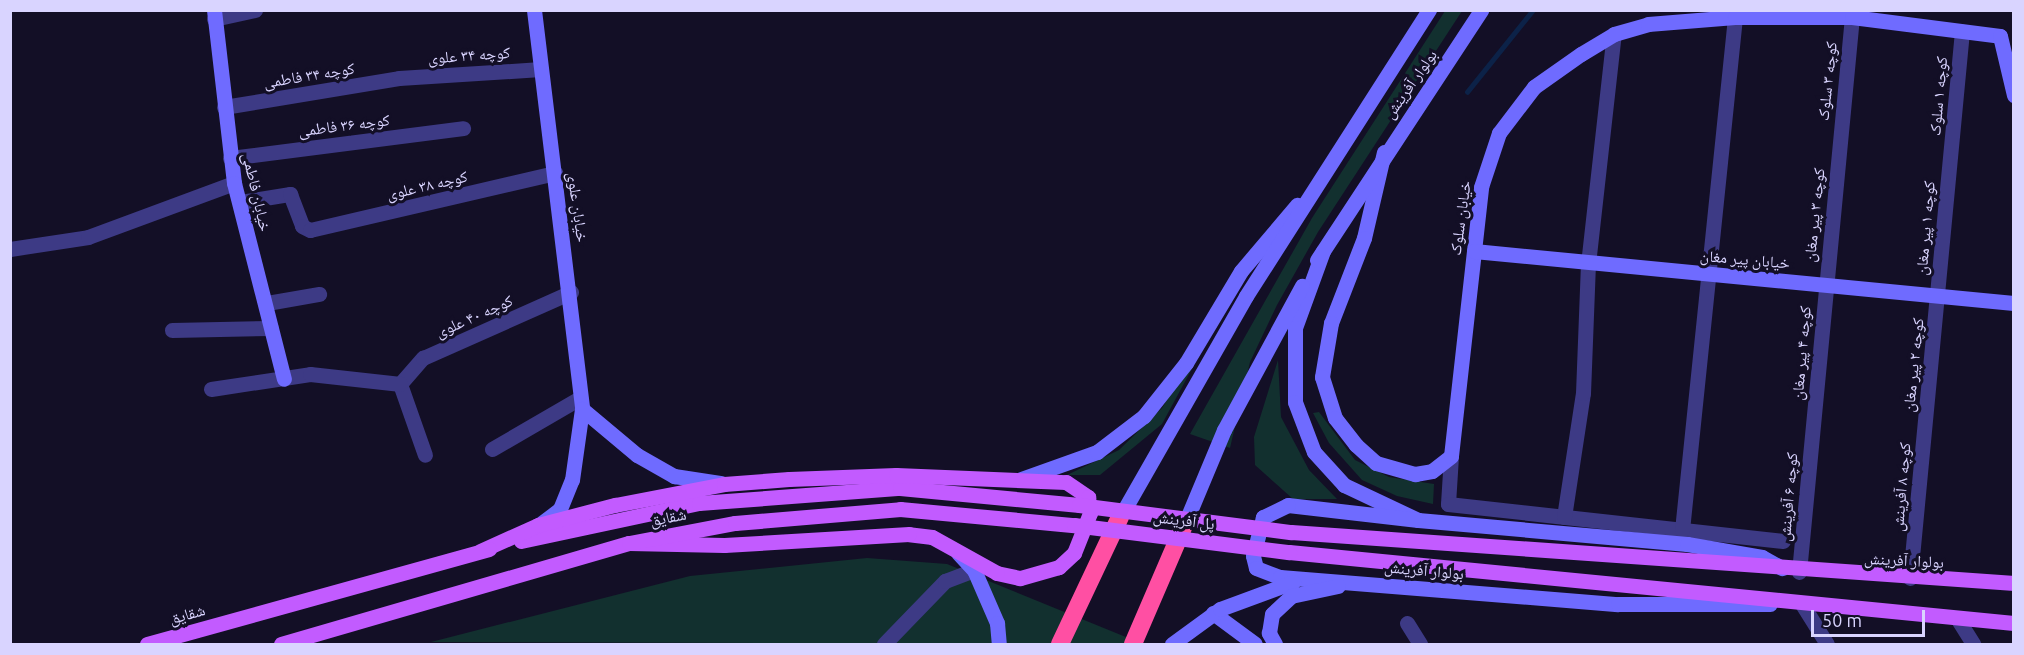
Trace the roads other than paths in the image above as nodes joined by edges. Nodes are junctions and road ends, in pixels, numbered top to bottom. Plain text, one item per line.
1 (255, 10) edge
2 (534, 10) edge
3 (1429, 10) edge
4 (1481, 10) edge
5 (214, 15) edge
6 (1736, 17) junction
7 (1852, 17) junction
8 (1962, 31) junction
9 (1614, 34) junction
10 (541, 69) junction
11 (399, 78) joint
12 (2013, 95) edge
13 (224, 107) junction
14 (463, 128) dead end
15 (1838, 149) joint
16 (1384, 152) junction
17 (230, 158) junction
18 (1949, 164) joint
19 (555, 174) junction
20 (1320, 181) junction
21 (234, 183) junction
22 (240, 202) junction
23 (10, 249) edge
24 (1323, 251) junction
25 (1474, 251) junction
26 (1588, 264) junction
27 (1710, 274) junction
28 (1825, 285) junction
29 (571, 292) junction
30 (319, 294) dead end
31 (1937, 296) junction
32 (267, 303) junction
33 (2013, 303) edge
34 (271, 328) junction
35 (172, 330) dead end
36 (284, 379) junction
37 (400, 384) junction
38 (211, 389) dead end
39 (581, 404) junction
40 (1812, 424) joint
41 (1924, 437) joint
42 (492, 449) dead end
43 (425, 455) dead end
44 (1451, 456) junction
45 (1018, 480) junction
46 (724, 484) junction
47 (1079, 505) joint
48 (1120, 517) joint
49 (1564, 517) junction
50 (1418, 520) junction
51 (538, 525) junction
52 (1074, 525) joint
53 (1183, 528) joint
54 (1682, 530) junction
55 (1291, 532) joint
56 (1783, 541) dead end
57 (629, 543) junction
58 (954, 548) junction
59 (480, 551) junction
60 (1289, 552) joint
61 (974, 570) junction
62 (1793, 572) junction
63 (1910, 578) junction
64 (1310, 579) junction
65 (1359, 582) junction
66 (2013, 583) edge
67 (1803, 604) junction
68 (1213, 613) junction
69 (1957, 618) junction
70 (2013, 623) edge
71 (1407, 624) dead end
72 (1252, 641) edge
73 (295, 642) edge
74 (147, 645) edge
75 (281, 645) edge
76 (884, 645) edge
77 (999, 645) edge
78 (1060, 645) edge
79 (1133, 645) edge
80 (1172, 645) edge
81 (1275, 645) edge
82 (1420, 645) edge
83 (1827, 645) edge
84 (1973, 645) edge

1 - 5 street
2 - 10 main road, خیابان علوی
3 - 20 main road, بولوار آفرینش
4 - 16 main road, بولوار آفرینش
5 - 13 main road, خیابان فاطمی
6 - 7 main road, خیابان سلوک
6 - 9 main road, خیابان سلوک
6 - 27 street
7 - 8 main road, خیابان سلوک
7 - 15 street, کوچه ۳ سلوک
8 - 12 main road, خیابان سلوک
8 - 18 street, کوچه ۱ سلوک
9 - 25 main road, خیابان سلوک
9 - 26 street
10 - 11 street, کوچه ۳۴ علوی
10 - 19 main road, خیابان علوی
11 - 13 street, کوچه ۳۴ فاطمی
13 - 17 main road, خیابان فاطمی
14 - 17 street, کوچه ۳۶ فاطمی
15 - 28 street, کوچه ۳ پیر مغان
16 - 24 main road, بولوار آفرینش
16 - 44 main road
17 - 21 main road, خیابان فاطمی
18 - 31 street, کوچه ۱ پیر مغان
19 - 22 street, کوچه ۳۸ علوی
19 - 29 main road, خیابان علوی
20 - 45 main road
20 - 48 main road, بولوار آفرینش
21 - 22 main road, خیابان فاطمی
21 - 23 street
22 - 32 main road, خیابان فاطمی
24 - 50 main road
24 - 53 main road, بولوار آفرینش
25 - 26 main road, خیابان پیر مغان
25 - 44 main road, خیابان سلوک
26 - 27 main road, خیابان پیر مغان
26 - 49 street
27 - 28 main road, خیابان پیر مغان
27 - 54 street
28 - 31 main road, خیابان پیر مغان
28 - 40 street, کوچه ۴ پیر مغان
29 - 37 street, کوچه ۴۰ علوی
29 - 39 main road, خیابان علوی
30 - 32 street
31 - 33 main road, خیابان پیر مغان
31 - 41 street, کوچه ۲ پیر مغان
32 - 34 main road, خیابان فاطمی
34 - 35 street
34 - 36 main road, خیابان فاطمی
36 - 37 street
36 - 38 street
37 - 43 street
39 - 42 street
39 - 46 main road
39 - 51 main road, خیابان علوی
40 - 62 street, کوچه ۶ آفرینش
41 - 63 street, کوچه ۸ آفرینش
44 - 49 street
45 - 46 main road, شقایق
45 - 58 main road, شقایق
46 - 51 main road, شقایق
47 - 55 main road, پل آفرینش, bridge
47 - 59 main road, شقایق
48 - 78 highway
49 - 54 street
50 - 62 main road
50 - 64 main road, بولوار آفرینش
51 - 59 main road, شقایق
52 - 57 main road, شقایق
52 - 60 main road, پل آفرینش, bridge
53 - 79 highway
54 - 56 street
55 - 62 main road, بولوار آفرینش
57 - 58 main road
57 - 73 main road, شقایق
58 - 61 main road
59 - 74 main road, شقایق
60 - 67 main road, بولوار آفرینش
61 - 76 street
61 - 77 main road
62 - 63 main road, بولوار آفرینش
63 - 66 main road, بولوار آفرینش
64 - 65 main road, بولوار آفرینش
64 - 68 main road
65 - 67 main road, بولوار آفرینش
65 - 81 main road
67 - 69 main road, بولوار آفرینش
67 - 83 street
68 - 72 main road
68 - 80 main road
69 - 70 main road, بولوار آفرینش
69 - 84 street
71 - 82 street
73 - 75 main road, شقایق

